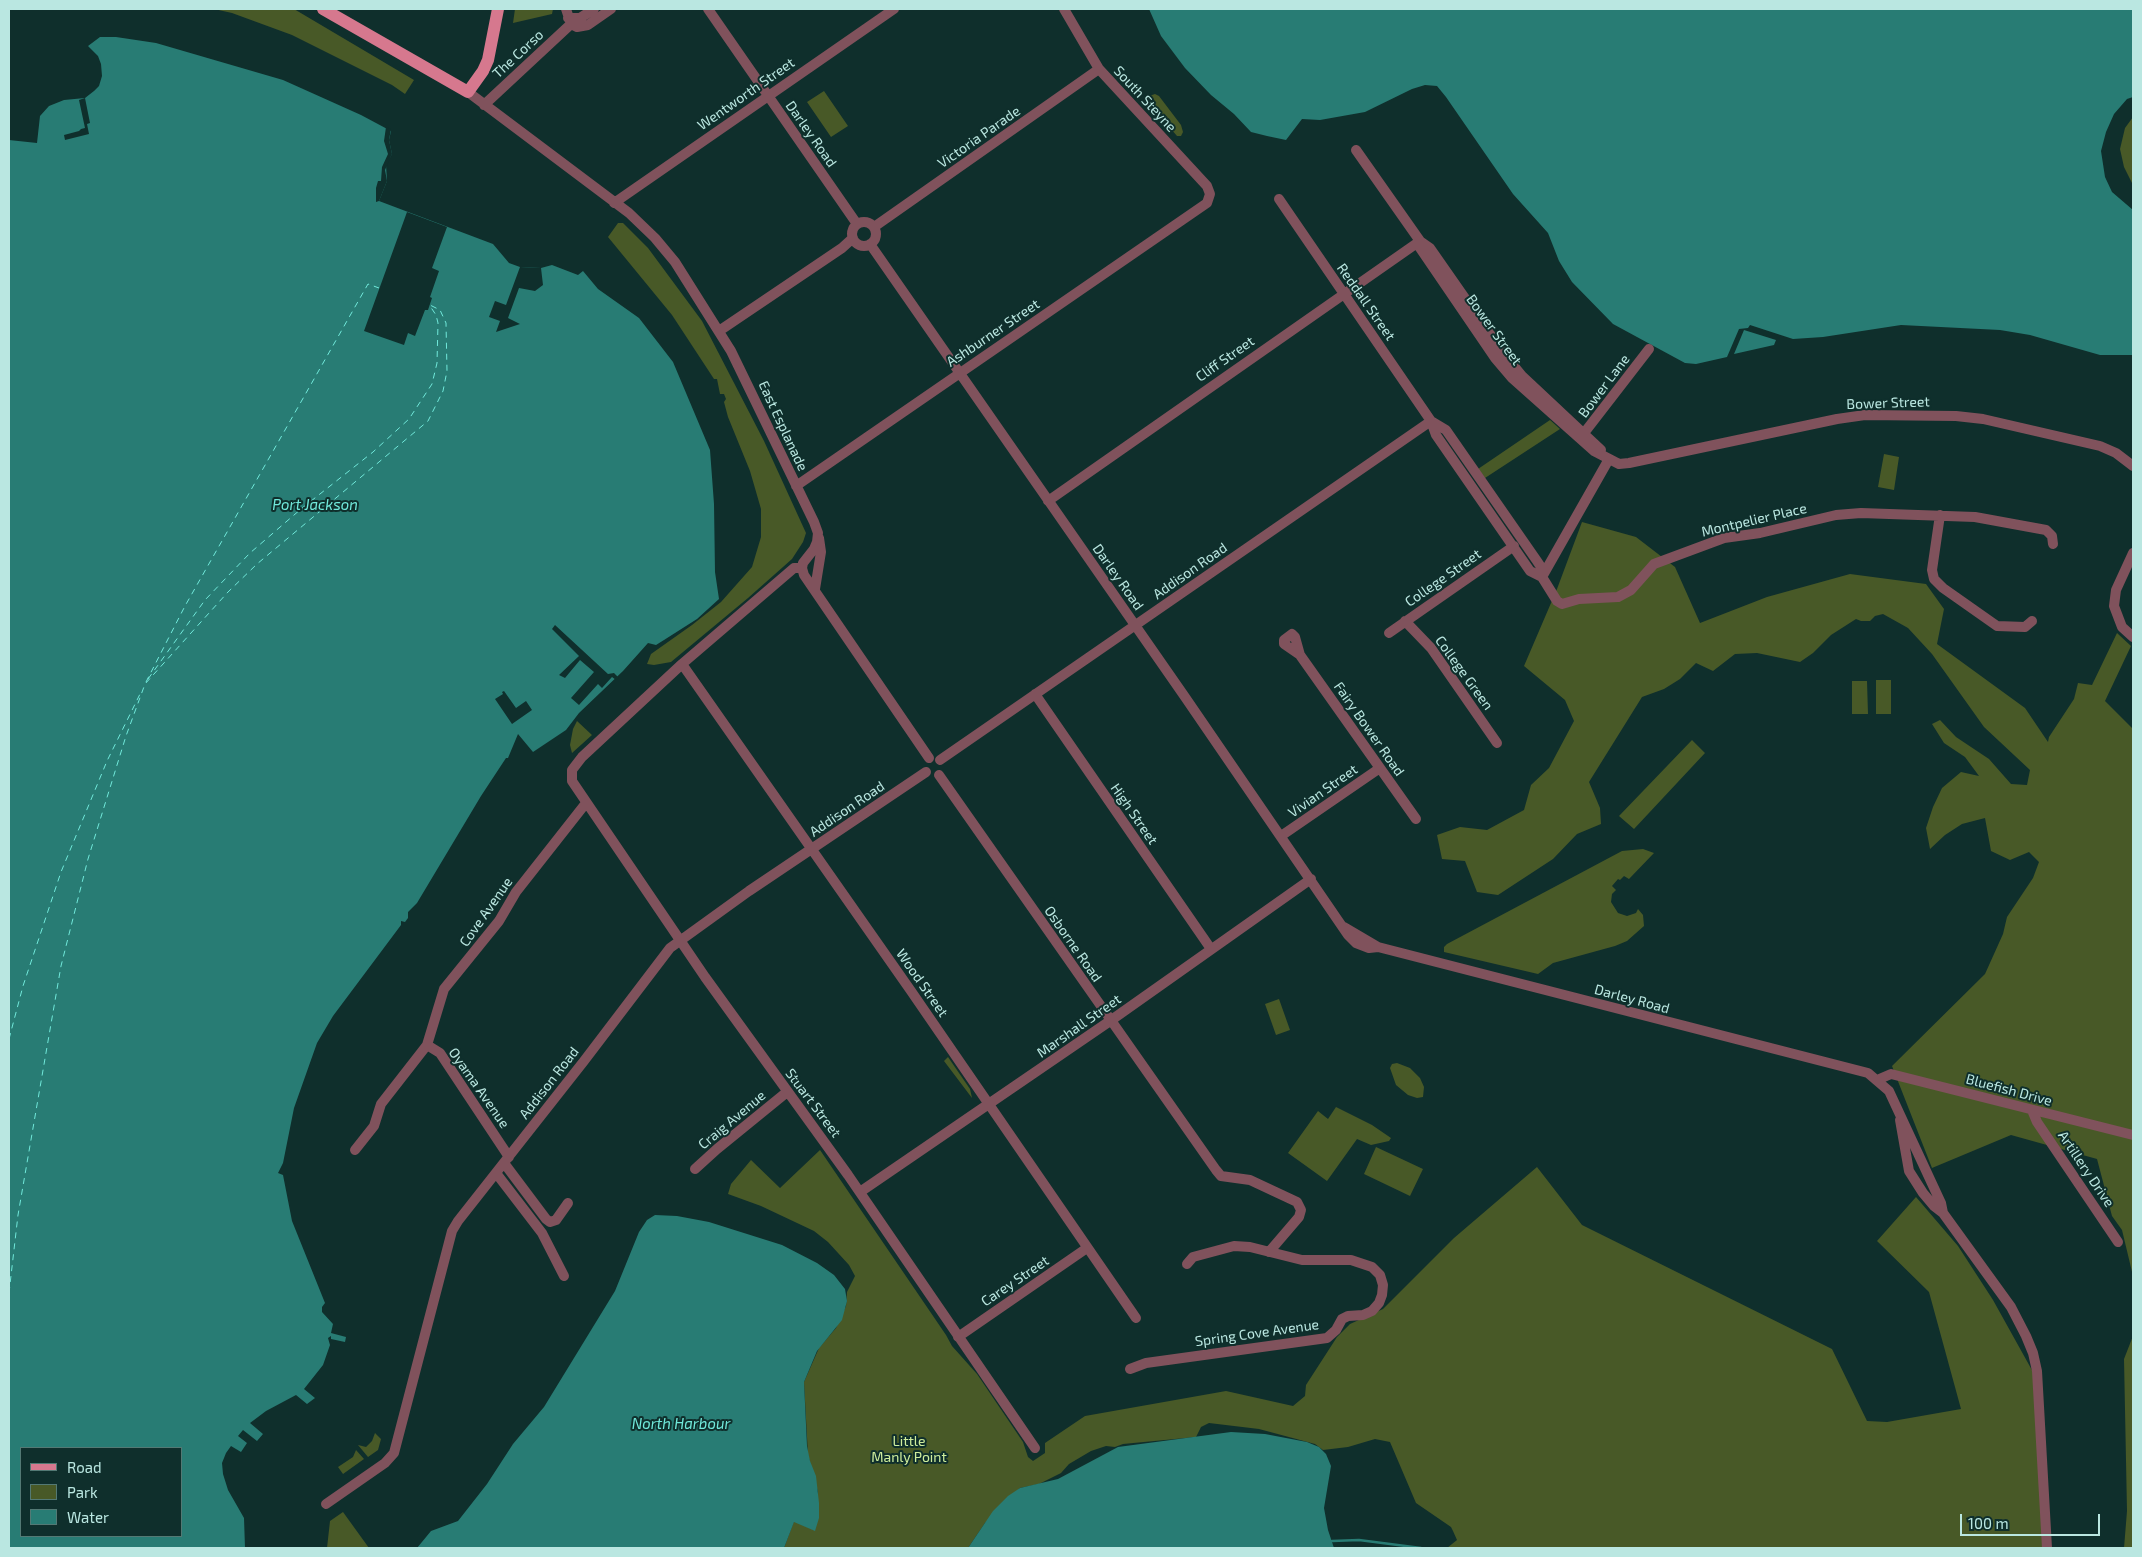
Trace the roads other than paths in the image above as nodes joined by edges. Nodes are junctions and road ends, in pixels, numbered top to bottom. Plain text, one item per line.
1 (498, 9) edge
2 (594, 9) edge
3 (611, 9) edge
4 (708, 9) edge
5 (894, 9) edge
6 (1064, 9) edge
7 (329, 10) edge
8 (568, 17) edge
9 (1099, 69) junction
10 (468, 92) junction
11 (768, 96) junction
12 (484, 105) junction
13 (1356, 150) dead end
14 (1279, 199) dead end
15 (614, 203) junction
16 (1206, 203) joint
17 (857, 224) junction
18 (874, 227) junction
19 (853, 238) junction
20 (1420, 241) junction
21 (870, 244) junction
22 (1342, 293) junction
23 (719, 331) junction
24 (1649, 348) dead end
25 (960, 372) junction
26 (1431, 421) junction
27 (1582, 436) junction
28 (1609, 459) junction
29 (2133, 466) edge
30 (796, 486) junction
31 (1048, 501) junction
32 (1940, 515) junction
33 (818, 533) junction
34 (2053, 544) dead end
35 (1514, 546) junction
36 (2133, 554) edge
37 (802, 568) junction
38 (1542, 578) junction
39 (815, 589) junction
40 (1562, 604) joint
41 (1405, 621) junction
42 (2032, 621) dead end
43 (1135, 625) junction
44 (1390, 633) dead end
45 (2133, 637) edge
46 (1300, 655) dead end
47 (682, 664) junction
48 (1035, 694) junction
49 (1497, 743) dead end
50 (929, 758) junction
51 (940, 760) junction
52 (1380, 768) junction
53 (926, 772) junction
54 (939, 775) junction
55 (586, 803) junction
56 (1416, 819) dead end
57 (1281, 836) junction
58 (811, 850) junction
59 (1311, 879) junction
60 (680, 941) junction
61 (1211, 949) junction
62 (1110, 1021) junction
63 (427, 1046) junction
64 (1877, 1080) junction
65 (787, 1092) junction
66 (988, 1105) junction
67 (2032, 1110) junction
68 (1899, 1115) junction
69 (2133, 1135) edge
70 (355, 1150) dead end
71 (507, 1160) junction
72 (695, 1169) dead end
73 (496, 1173) junction
74 (860, 1192) junction
75 (568, 1204) dead end
76 (1943, 1213) junction
77 (2118, 1242) dead end
78 (1087, 1248) junction
79 (1269, 1252) junction
80 (1187, 1264) dead end
81 (564, 1276) dead end
82 (1136, 1318) dead end
83 (958, 1337) junction
84 (1130, 1368) dead end
85 (1035, 1448) dead end
86 (326, 1504) dead end
87 (2047, 1548) edge

1 - 10 main road
2 - 8 street, The Corso
3 - 8 street
4 - 11 street, Darley Road
5 - 11 street, Wentworth Street
6 - 9 street, South Steyne
7 - 10 main road
8 - 12 street, The Corso
9 - 16 street, South Steyne
9 - 18 street, Victoria Parade
10 - 12 street, East Esplanade
11 - 15 street, Wentworth Street
11 - 17 street, Darley Road
12 - 15 street, East Esplanade
13 - 20 street, Bower Street
14 - 22 street, Reddall Street
15 - 23 street, East Esplanade
16 - 25 street, Ashburner Street
17 - 18 street
17 - 19 street
18 - 21 street
19 - 21 street
19 - 23 street
20 - 22 street, Cliff Street
20 - 27 street, Bower Street
21 - 25 street, Darley Road
22 - 26 street, Reddall Street
22 - 31 street, Cliff Street
23 - 30 street, East Esplanade
24 - 27 street, Bower Lane
25 - 30 street, Ashburner Street
25 - 31 street, Darley Road
26 - 35 street, Reddall Street
26 - 38 street, Reddall Street
26 - 43 street, Addison Road
27 - 28 street, Bower Street
28 - 29 street, Bower Street
28 - 38 street
30 - 33 street, East Esplanade
31 - 43 street, Darley Road
32 - 34 street, Montpelier Place
32 - 40 street, Montpelier Place
32 - 42 street
33 - 37 street
33 - 39 street
35 - 38 street, Reddall Street
35 - 41 street, College Street
36 - 45 street
37 - 39 street
37 - 47 street
38 - 40 street, Reddall Street
39 - 50 street
41 - 44 street, College Street
41 - 49 street, College Green
43 - 48 street, Addison Road
43 - 57 street, Darley Road
46 - 52 street, Fairy Bower Road
47 - 55 street, Stuart Street
47 - 58 street, Wood Street
48 - 51 street, Addison Road
48 - 61 street, High Street
50 - 51 street
50 - 53 street
51 - 54 street
52 - 56 street, Fairy Bower Road
52 - 57 street, Vivian Street
53 - 54 street
53 - 58 street, Addison Road
54 - 62 street, Osborne Road
55 - 60 street, Stuart Street
55 - 63 street, Cove Avenue
57 - 59 street, Darley Road
58 - 60 street, Addison Road
58 - 66 street, Wood Street
59 - 61 street, Marshall Street
59 - 64 street, Darley Road
60 - 65 street, Stuart Street
60 - 71 street, Addison Road
61 - 62 street, Marshall Street
62 - 66 street, Marshall Street
62 - 79 street, Osborne Road
63 - 70 street, Oyama Avenue
63 - 71 street, Oyama Avenue
64 - 67 street, Bluefish Drive
64 - 68 street
65 - 72 street, Craig Avenue
65 - 74 street, Stuart Street
66 - 74 street, Marshall Street
66 - 78 street, Wood Street
67 - 69 street, Bluefish Drive
67 - 77 street, Artillery Drive
68 - 76 street
68 - 76 street
71 - 73 street, Addison Road
71 - 75 street, Oyama Avenue
73 - 81 street
73 - 86 street, Addison Road
74 - 83 street, Stuart Street
76 - 87 street
78 - 82 street, Wood Street
78 - 83 street, Carey Street
79 - 80 street, Spring Cove Avenue
79 - 84 street, Spring Cove Avenue
83 - 85 street, Stuart Street

